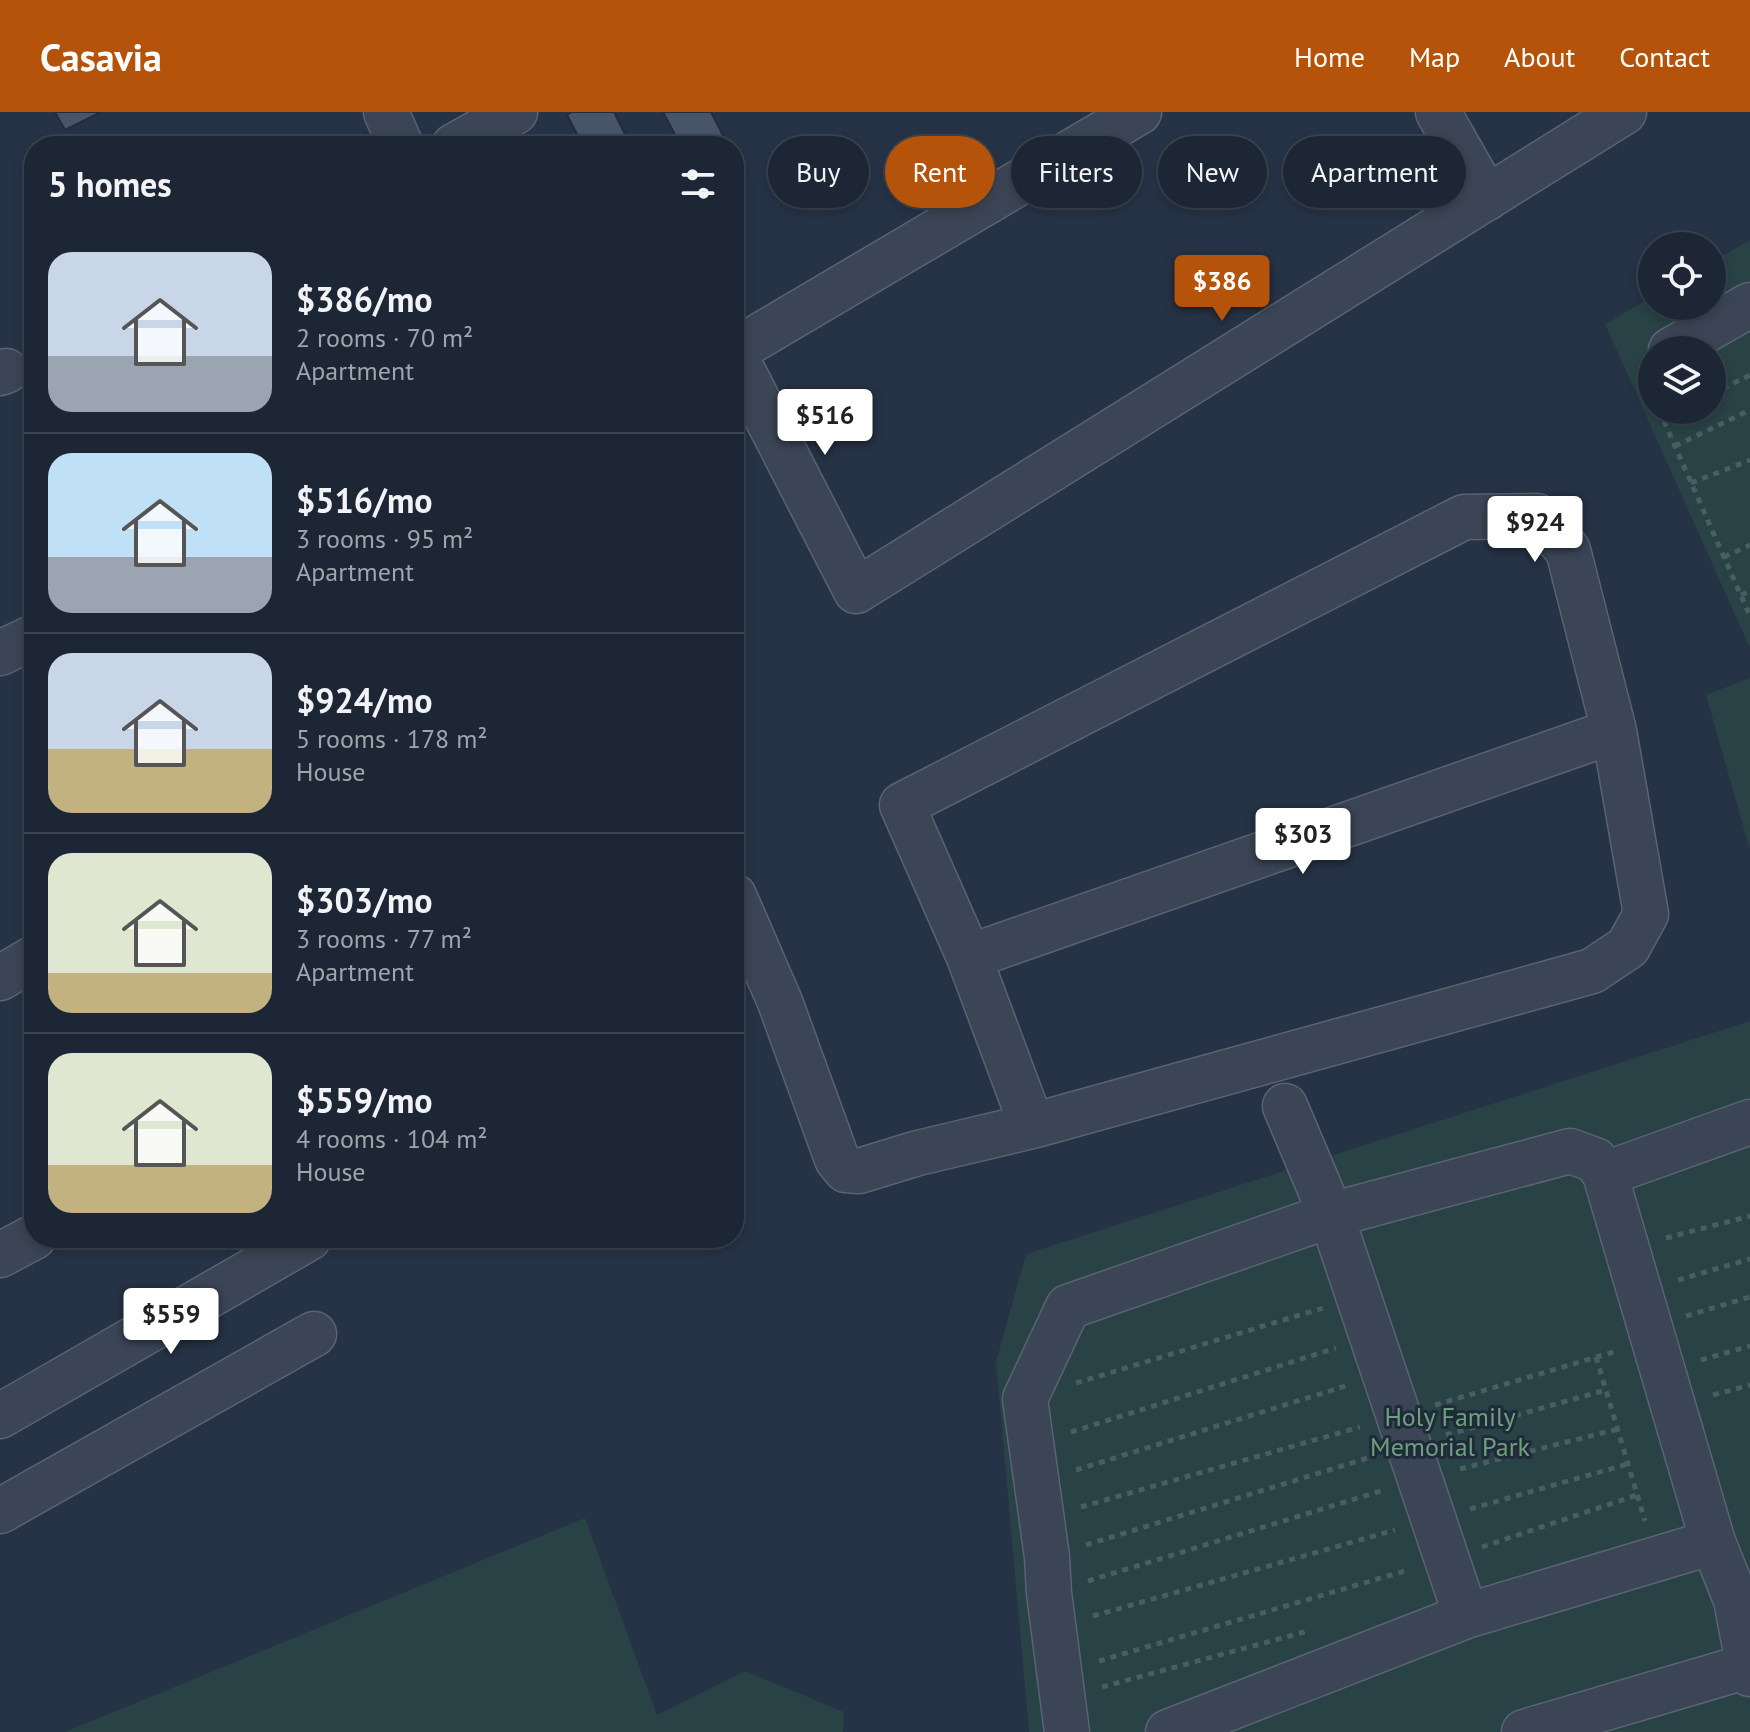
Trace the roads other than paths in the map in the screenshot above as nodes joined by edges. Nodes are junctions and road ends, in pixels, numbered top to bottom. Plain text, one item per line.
1 (386, 112) edge
2 (1139, 112) edge
3 (1438, 112) edge
4 (1624, 112) edge
5 (508, 114) edge
6 (397, 136) edge
7 (471, 136) edge
8 (1487, 198) junction
9 (1750, 305) edge
10 (1695, 336) edge
11 (744, 346) edge
12 (744, 372) edge
13 (24, 642) edge
14 (0, 653) edge
15 (1614, 731) junction
16 (744, 919) edge
17 (969, 957) junction
18 (24, 964) edge
19 (0, 978) edge
20 (1285, 1106) dead end
21 (1750, 1122) edge
22 (1032, 1126) junction
23 (1605, 1174) junction
24 (1331, 1215) junction
25 (24, 1242) edge
26 (292, 1248) edge
27 (0, 1255) edge
28 (314, 1334) dead end
29 (0, 1416) edge
30 (0, 1511) edge
31 (1713, 1542) junction
32 (1466, 1616) junction
33 (1749, 1670) edge
34 (1067, 1732) edge
35 (1168, 1732) edge
36 (1524, 1732) edge

1 - 6 street
2 - 11 street
3 - 8 street
4 - 8 street
5 - 7 street
8 - 12 street
9 - 10 street
13 - 14 street
15 - 17 street
15 - 17 street
15 - 22 street
16 - 22 street
17 - 22 street
18 - 19 street
20 - 24 street
21 - 23 street
23 - 24 street
23 - 31 street
24 - 32 street
24 - 34 street
25 - 27 street
26 - 29 street
28 - 30 street
31 - 32 street
31 - 33 street
32 - 35 street
33 - 36 street

